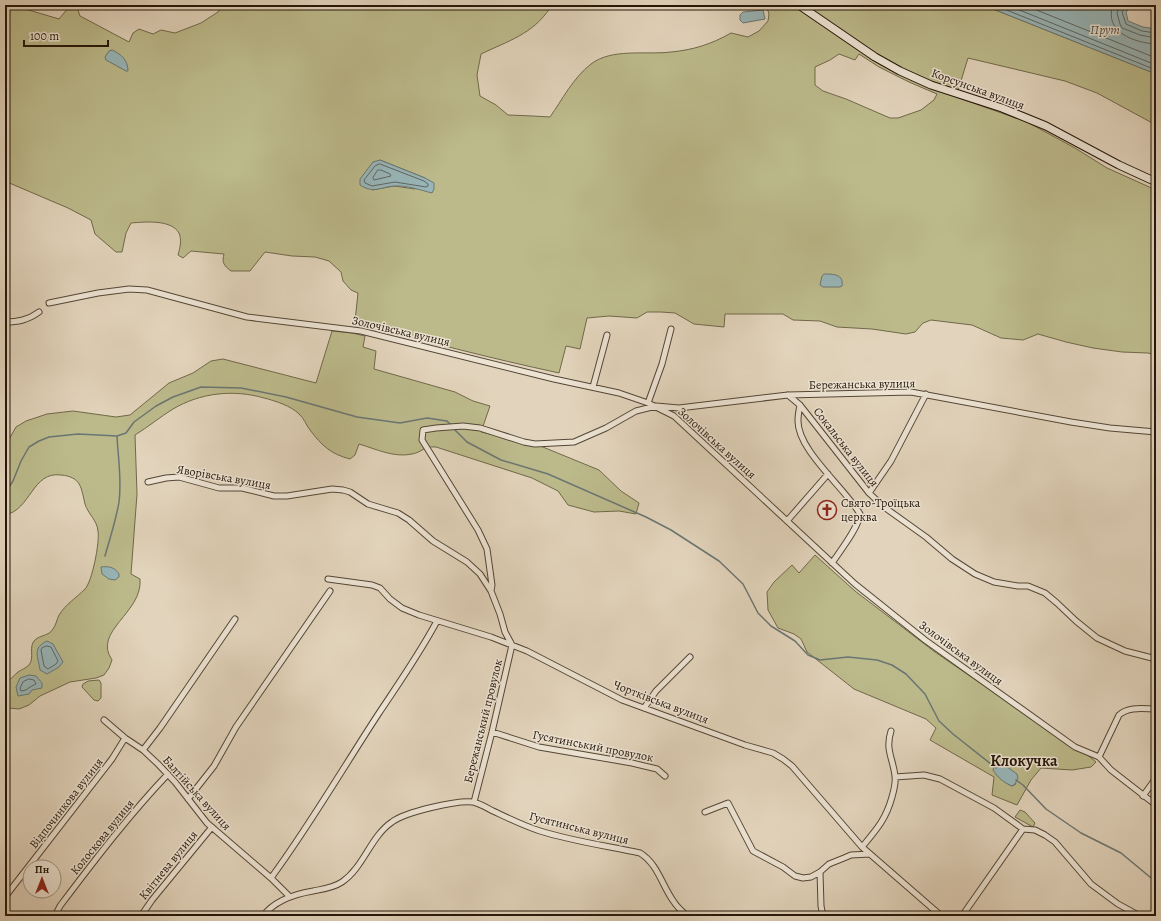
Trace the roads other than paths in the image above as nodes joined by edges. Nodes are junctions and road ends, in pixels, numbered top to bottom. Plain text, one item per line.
1 (799, 5) edge
2 (1156, 182) edge
3 (50, 303) dead end
4 (38, 312) dead end
5 (5, 322) edge
6 (671, 329) dead end
7 (607, 335) dead end
8 (593, 387) junction
9 (926, 394) junction
10 (788, 395) junction
11 (648, 403) junction
12 (800, 405) junction
13 (656, 406) junction
14 (1156, 432) edge
15 (828, 474) junction
16 (148, 482) dead end
17 (869, 493) junction
18 (787, 521) junction
19 (832, 563) junction
20 (328, 579) dead end
21 (330, 591) dead end
22 (491, 591) junction
23 (235, 619) dead end
24 (437, 621) junction
25 (512, 645) junction
26 (690, 657) dead end
27 (1156, 659) edge
28 (644, 708) junction
29 (1156, 709) edge
30 (104, 720) dead end
31 (891, 731) dead end
32 (492, 732) junction
33 (125, 738) junction
34 (143, 750) junction
35 (1099, 757) junction
36 (168, 774) junction
37 (665, 776) dead end
38 (895, 777) junction
39 (1156, 778) edge
40 (1143, 796) junction
41 (188, 799) junction
42 (474, 802) junction
43 (1156, 805) edge
44 (706, 812) dead end
45 (212, 827) junction
46 (1023, 829) junction
47 (862, 847) junction
48 (870, 854) junction
49 (820, 872) junction
50 (271, 878) junction
51 (5, 897) edge
52 (290, 897) junction
53 (55, 916) edge
54 (141, 916) edge
55 (263, 916) edge
56 (686, 916) edge
57 (824, 916) edge
58 (943, 916) edge
59 (962, 916) edge
60 (1140, 916) edge

1 - 2 main road, Корсунська вулиця
3 - 8 street, Золочівська вулиця
4 - 5 street
6 - 11 street
7 - 8 street
8 - 11 street, Золочівська вулиця
9 - 10 street, Бережанська вулиця
9 - 14 street, Бережанська вулиця
9 - 17 street
10 - 12 street, Сокальська вулиця
10 - 13 street, Бережанська вулиця
11 - 13 street, Золочівська вулиця
12 - 15 street
12 - 17 street, Сокальська вулиця
13 - 18 street, Золочівська вулиця
13 - 22 street, Бережанська вулиця
15 - 18 street
15 - 19 street
16 - 22 street, Яворівська вулиця
17 - 27 street, Сокальська вулиця
18 - 19 street, Золочівська вулиця
19 - 35 street, Золочівська вулиця
20 - 24 street, Чортківська вулиця
21 - 41 street
22 - 25 street, Яворівська вулиця
23 - 34 street
24 - 25 street, Чортківська вулиця
24 - 50 street
25 - 28 street, Чортківська вулиця
25 - 32 street, Бережанський провулок
26 - 28 street
28 - 47 street, Чортківська вулиця
29 - 35 street
30 - 33 street, Балтійська вулиця
31 - 38 street
32 - 37 street, Гусятинський провулок
32 - 42 street, Бережанський провулок
33 - 34 street, Балтійська вулиця
33 - 51 street, Відпочинкова вулиця
34 - 36 street, Балтійська вулиця
35 - 40 street, Золочівська вулиця
36 - 41 street, Балтійська вулиця
36 - 53 street, Колоскова вулиця
38 - 46 street
38 - 47 street
39 - 40 street
40 - 43 street, Золочівська вулиця
41 - 45 street, Балтійська вулиця
42 - 52 street
42 - 56 street, Гусятинська вулиця
44 - 49 street
45 - 50 street, Балтійська вулиця
45 - 54 street, Квітнева вулиця
46 - 59 street
46 - 60 street
47 - 48 street, Чортківська вулиця
48 - 49 street
48 - 58 street, Чортківська вулиця
49 - 57 street
50 - 52 street, Балтійська вулиця
52 - 55 street

